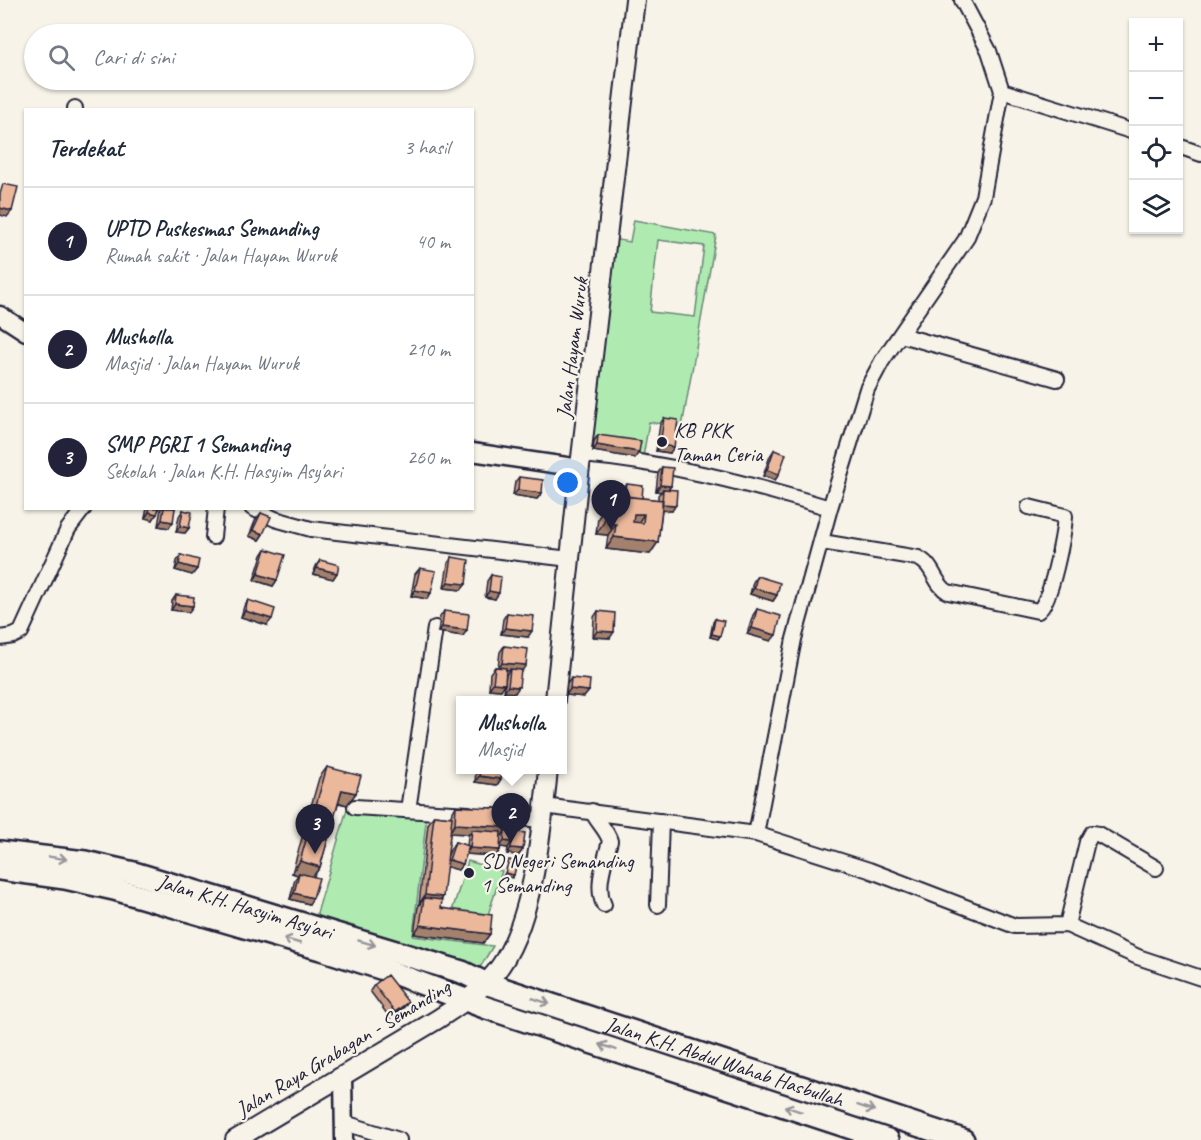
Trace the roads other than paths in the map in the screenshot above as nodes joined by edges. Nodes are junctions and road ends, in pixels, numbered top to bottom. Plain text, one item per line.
1 (635, 0) edge
2 (962, 0) edge
3 (1002, 91) junction
4 (1129, 130) edge
5 (1183, 148) edge
6 (1201, 154) edge
7 (0, 315) edge
8 (24, 331) edge
9 (901, 335) junction
10 (1057, 380) dead end
11 (474, 452) edge
12 (581, 462) junction
13 (1029, 507) dead end
14 (830, 508) junction
15 (82, 510) edge
16 (216, 510) edge
17 (256, 510) edge
18 (213, 537) dead end
19 (822, 542) junction
20 (570, 559) junction
21 (435, 628) dead end
22 (0, 638) edge
23 (555, 696) edge
24 (548, 774) edge
25 (355, 807) dead end
26 (408, 810) junction
27 (592, 811) junction
28 (543, 813) junction
29 (661, 821) junction
30 (756, 834) junction
31 (0, 852) edge
32 (1156, 868) dead end
33 (0, 869) edge
34 (604, 905) dead end
35 (658, 905) dead end
36 (1067, 925) junction
37 (1201, 978) edge
38 (476, 992) junction
39 (343, 1077) junction
40 (344, 1132) edge
41 (235, 1140) edge
42 (399, 1140) edge
43 (888, 1140) edge
44 (963, 1140) edge

1 - 12 main road, Jalan Hayam Wuruk
2 - 3 street
3 - 4 street
3 - 9 street
5 - 6 street
7 - 8 street
9 - 10 street
9 - 14 street
11 - 12 street
12 - 14 street
12 - 20 main road, Jalan Hayam Wuruk
13 - 19 street
14 - 19 street
15 - 22 street
16 - 18 street
17 - 20 street
19 - 30 street
20 - 23 main road, Jalan Hayam Wuruk
21 - 26 street
24 - 28 main road
25 - 26 street
26 - 28 street
27 - 28 street
27 - 29 street
27 - 34 street
28 - 38 main road
29 - 30 street
29 - 35 street
30 - 36 street
31 -> 38 highway, Jalan K.H. Hasyim Asy'ari
32 - 36 street
38 -> 33 highway, Jalan K.H. Hasyim Asy'ari
36 - 37 street
38 - 39 main road, Jalan Raya Grabagan - Semanding
43 -> 38 highway, Jalan K.H. Abdul Wahab Hasbullah
38 -> 44 highway, Jalan K.H. Abdul Wahab Hasbullah
39 - 40 street
39 - 41 main road, Jalan Raya Grabagan - Semanding
40 - 42 street

